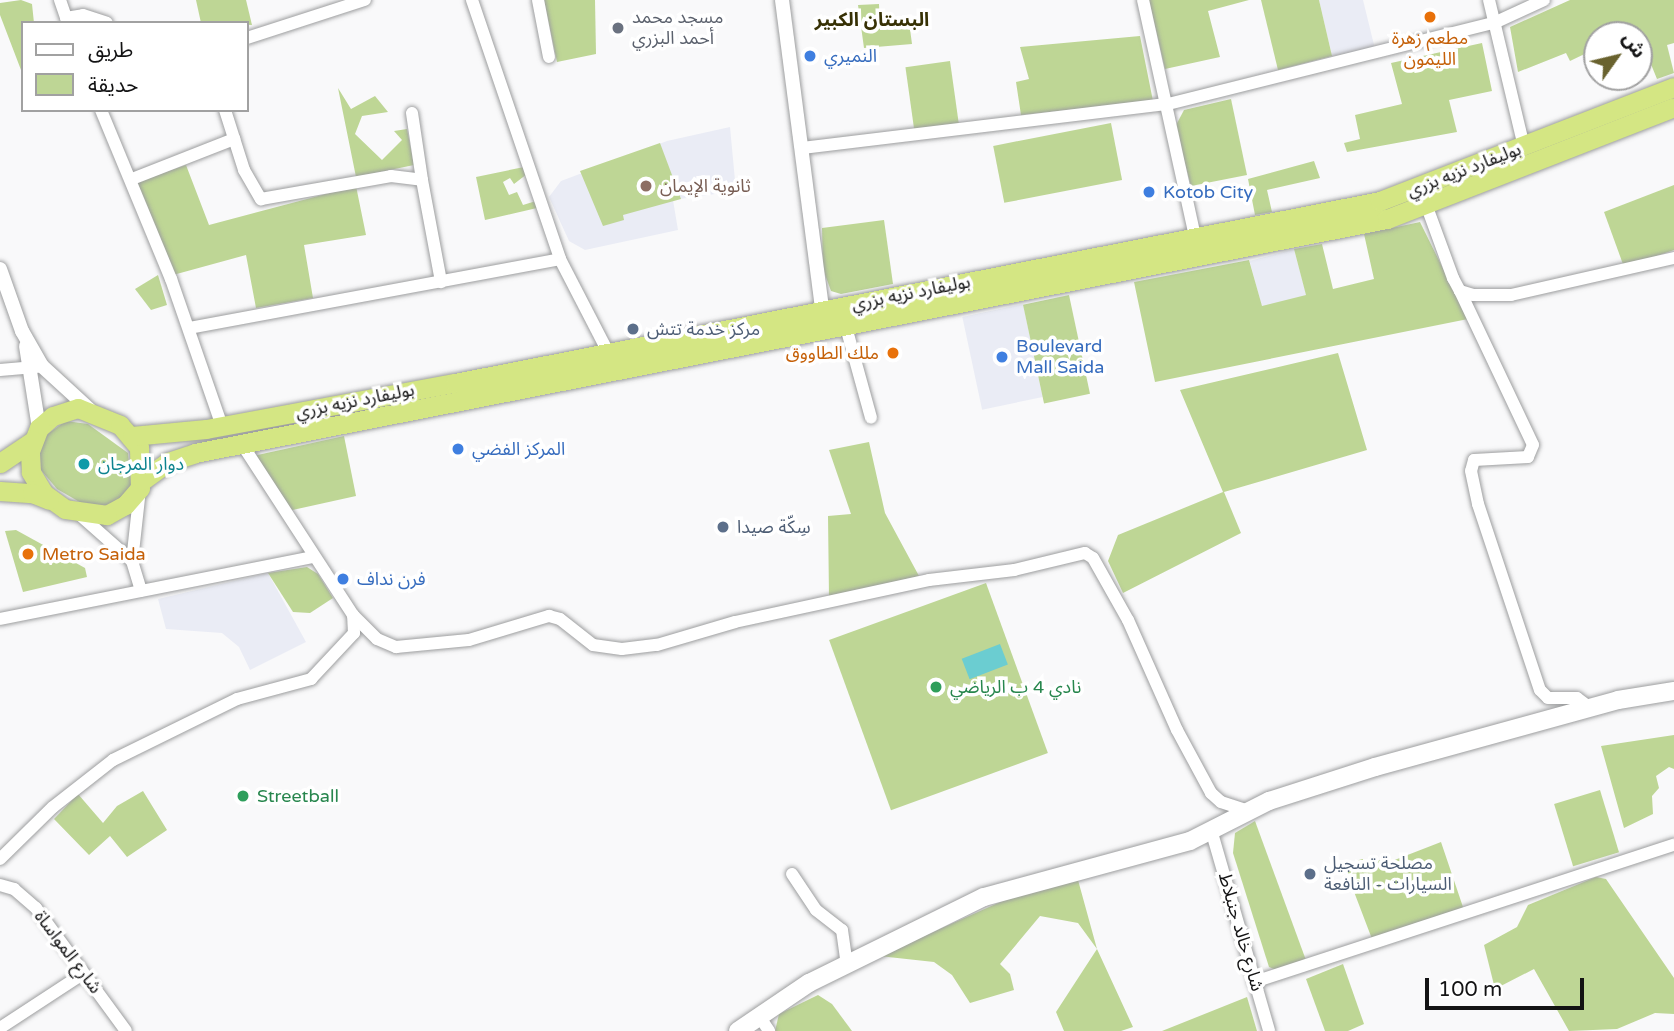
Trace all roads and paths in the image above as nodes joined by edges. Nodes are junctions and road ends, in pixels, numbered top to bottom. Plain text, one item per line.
1 (60, 0) edge
2 (365, 0) edge
3 (472, 0) edge
4 (538, 0) edge
5 (782, 0) edge
6 (1143, 0) edge
7 (1489, 0) edge
8 (1544, 0) edge
9 (67, 21) edge
10 (101, 21) edge
11 (1494, 23) junction
12 (248, 38) edge
13 (550, 57) dead end
14 (1674, 87) edge
15 (1168, 104) junction
16 (1674, 107) edge
17 (102, 112) edge
18 (226, 112) edge
19 (412, 113) dead end
20 (234, 138) junction
21 (1524, 147) junction
22 (802, 148) junction
23 (132, 179) junction
24 (422, 180) junction
25 (1427, 207) junction
26 (1195, 237) junction
27 (1674, 258) edge
28 (560, 259) junction
29 (0, 269) edge
30 (440, 282) junction
31 (1460, 291) junction
32 (822, 310) junction
33 (846, 327) junction
34 (189, 328) junction
35 (607, 351) junction
36 (36, 367) junction
37 (0, 370) edge
38 (90, 410) junction
39 (871, 418) dead end
40 (222, 426) junction
41 (36, 434) junction
42 (132, 436) junction
43 (242, 444) junction
44 (0, 463) edge
45 (141, 484) junction
46 (0, 491) edge
47 (51, 501) junction
48 (78, 514) junction
49 (314, 557) junction
50 (132, 561) junction
51 (141, 591) junction
52 (353, 615) junction
53 (0, 619) edge
54 (1674, 691) edge
55 (1589, 707) junction
56 (1250, 811) junction
57 (1212, 833) junction
58 (1674, 845) edge
59 (0, 859) edge
60 (792, 874) dead end
61 (0, 885) edge
62 (847, 965) junction
63 (84, 973) junction
64 (1254, 982) junction
65 (764, 1023) edge
66 (0, 1028) edge
67 (126, 1031) edge
68 (738, 1031) edge
69 (1269, 1031) edge

1 - 9 street
2 - 12 street
3 - 28 street
4 - 13 street
5 - 22 street
6 - 15 street
7 - 11 street
8 - 11 street
9 - 10 street
11 - 15 street
11 - 21 street
14 - 21 highway, بوليفارد نزيه بزري
15 - 22 street
15 - 26 street
16 - 25 highway, بوليفارد نزيه بزري
17 - 23 street
18 - 20 street
19 - 24 street
20 - 23 street
20 - 24 street
21 - 26 highway, بوليفارد نزيه بزري
22 - 32 street
23 - 34 street
24 - 30 street
25 - 31 street
25 - 33 highway, بوليفارد نزيه بزري
26 - 32 highway, بوليفارد نزيه بزري
27 - 31 street
28 - 30 street
28 - 35 street
29 - 36 street
30 - 34 street
31 - 55 street
32 - 35 highway, بوليفارد نزيه بزري
33 - 39 street
33 - 43 highway, بوليفارد نزيه بزري
34 - 40 street
35 - 40 highway, بوليفارد نزيه بزري
36 - 37 street
36 - 38 street
36 - 41 street
38 - 41 highway
38 - 42 highway
40 - 42 highway, بوليفارد نزيه بزري
41 - 44 highway
41 - 47 highway
42 - 45 highway
43 - 45 highway, بوليفارد نزيه بزري
43 - 49 street
45 - 48 highway
45 - 50 street
46 - 47 highway
47 - 48 highway
48 - 50 street
49 - 51 street
49 - 52 street
50 - 51 street
51 - 53 street
52 - 56 street
52 - 59 street
54 - 55 main road
55 - 56 main road
56 - 57 main road
57 - 62 main road
57 - 64 street, شارع خالد جنبلاط
58 - 64 street
60 - 62 street
61 - 63 street, شارع المواساة
62 - 65 main road
63 - 66 street
63 - 67 street, شارع المواساة
64 - 69 street, شارع خالد جنبلاط
65 - 68 main road

